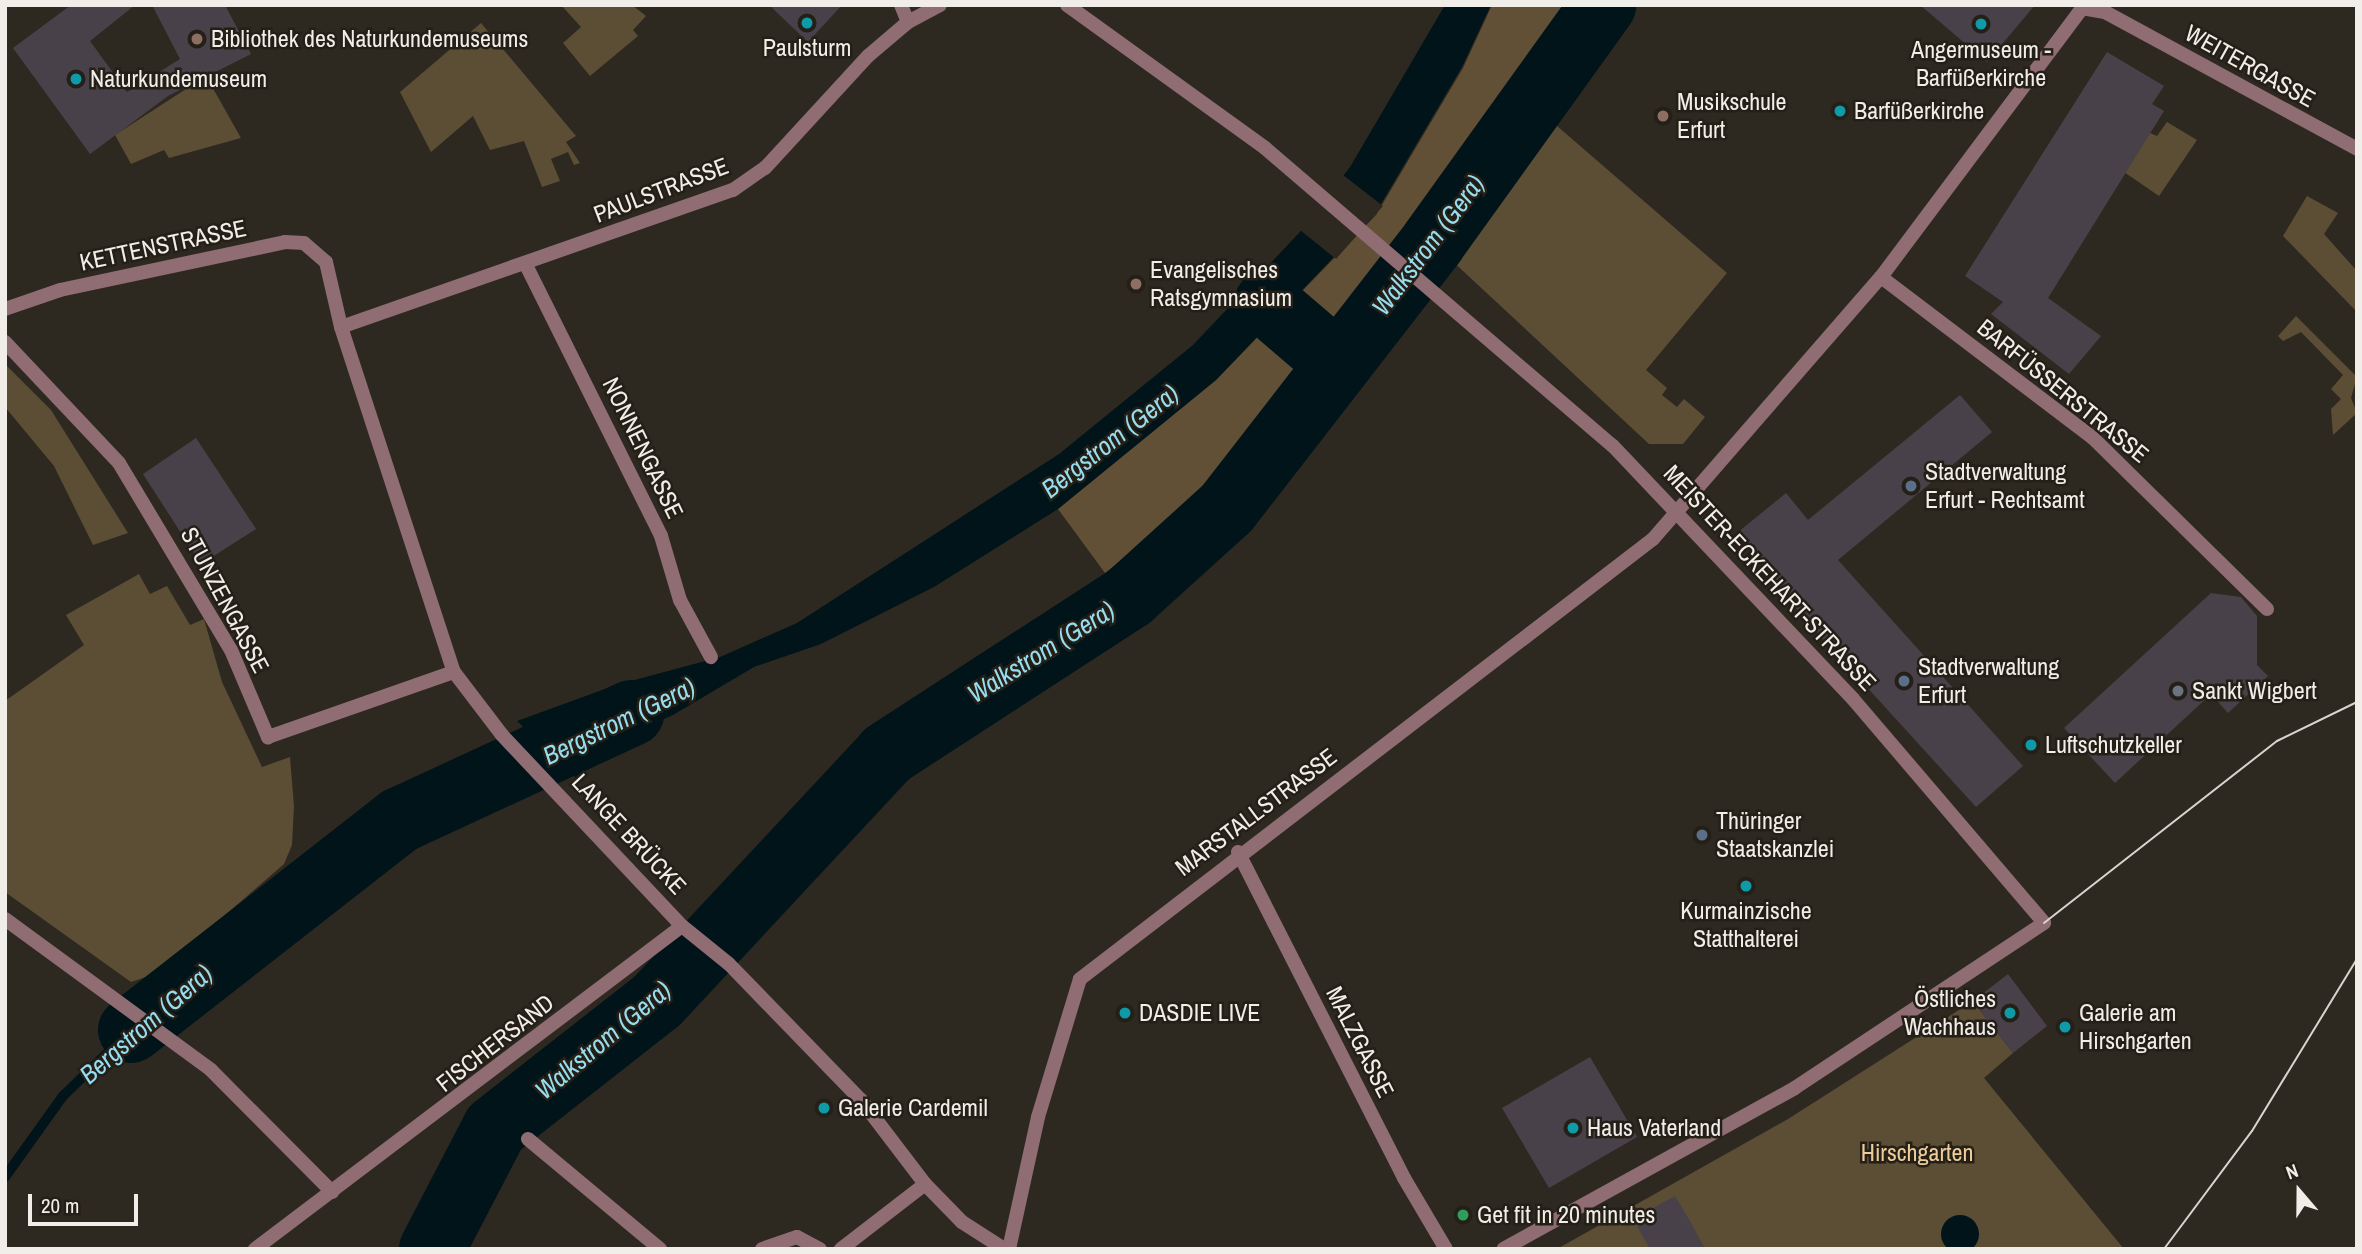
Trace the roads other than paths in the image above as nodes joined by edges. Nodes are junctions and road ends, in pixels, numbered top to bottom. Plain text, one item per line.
1 (901, 5) edge
2 (940, 5) edge
3 (1067, 5) edge
4 (2081, 7) edge
5 (908, 22) junction
6 (2357, 149) edge
7 (326, 261) joint
8 (525, 263) junction
9 (1881, 277) junction
10 (5, 309) edge
11 (341, 327) junction
12 (5, 342) edge
13 (1678, 510) junction
14 (2267, 609) dead end
15 (710, 657) dead end
16 (454, 672) junction
17 (1238, 852) junction
18 (5, 919) edge
19 (688, 931) junction
20 (527, 1139) dead end
21 (925, 1184) junction
22 (332, 1192) junction
23 (255, 1249) edge
24 (660, 1249) edge
25 (762, 1249) edge
26 (820, 1249) edge
27 (841, 1249) edge
28 (1007, 1249) edge
29 (1446, 1249) edge
30 (1503, 1249) edge

1 - 5 street
2 - 5 street, PAULSTRASSE
3 - 13 street, MEISTER-ECKEHART-STRASSE
4 - 6 street, WEITERGASSE
4 - 9 street
5 - 8 street, PAULSTRASSE
7 - 10 street, KETTENSTRASSE
7 - 11 street, LANGE BRÜCKE
8 - 11 street, PAULSTRASSE
8 - 15 street, NONNENGASSE
9 - 13 street
9 - 14 street, BARFÜSSERSTRASSE
11 - 16 street, LANGE BRÜCKE
12 - 16 street, STUNZENGASSE
13 - 17 street, MARSTALLSTRASSE
13 - 30 street, MEISTER-ECKEHART-STRASSE
16 - 19 street, LANGE BRÜCKE
17 - 28 street, MARSTALLSTRASSE
17 - 29 street, MALZGASSE
18 - 22 street
19 - 21 street, LANGE BRÜCKE
19 - 22 street, FISCHERSAND
20 - 24 street
21 - 27 street
21 - 28 street, LANGE BRÜCKE
22 - 23 street, FISCHERSAND
25 - 26 street

